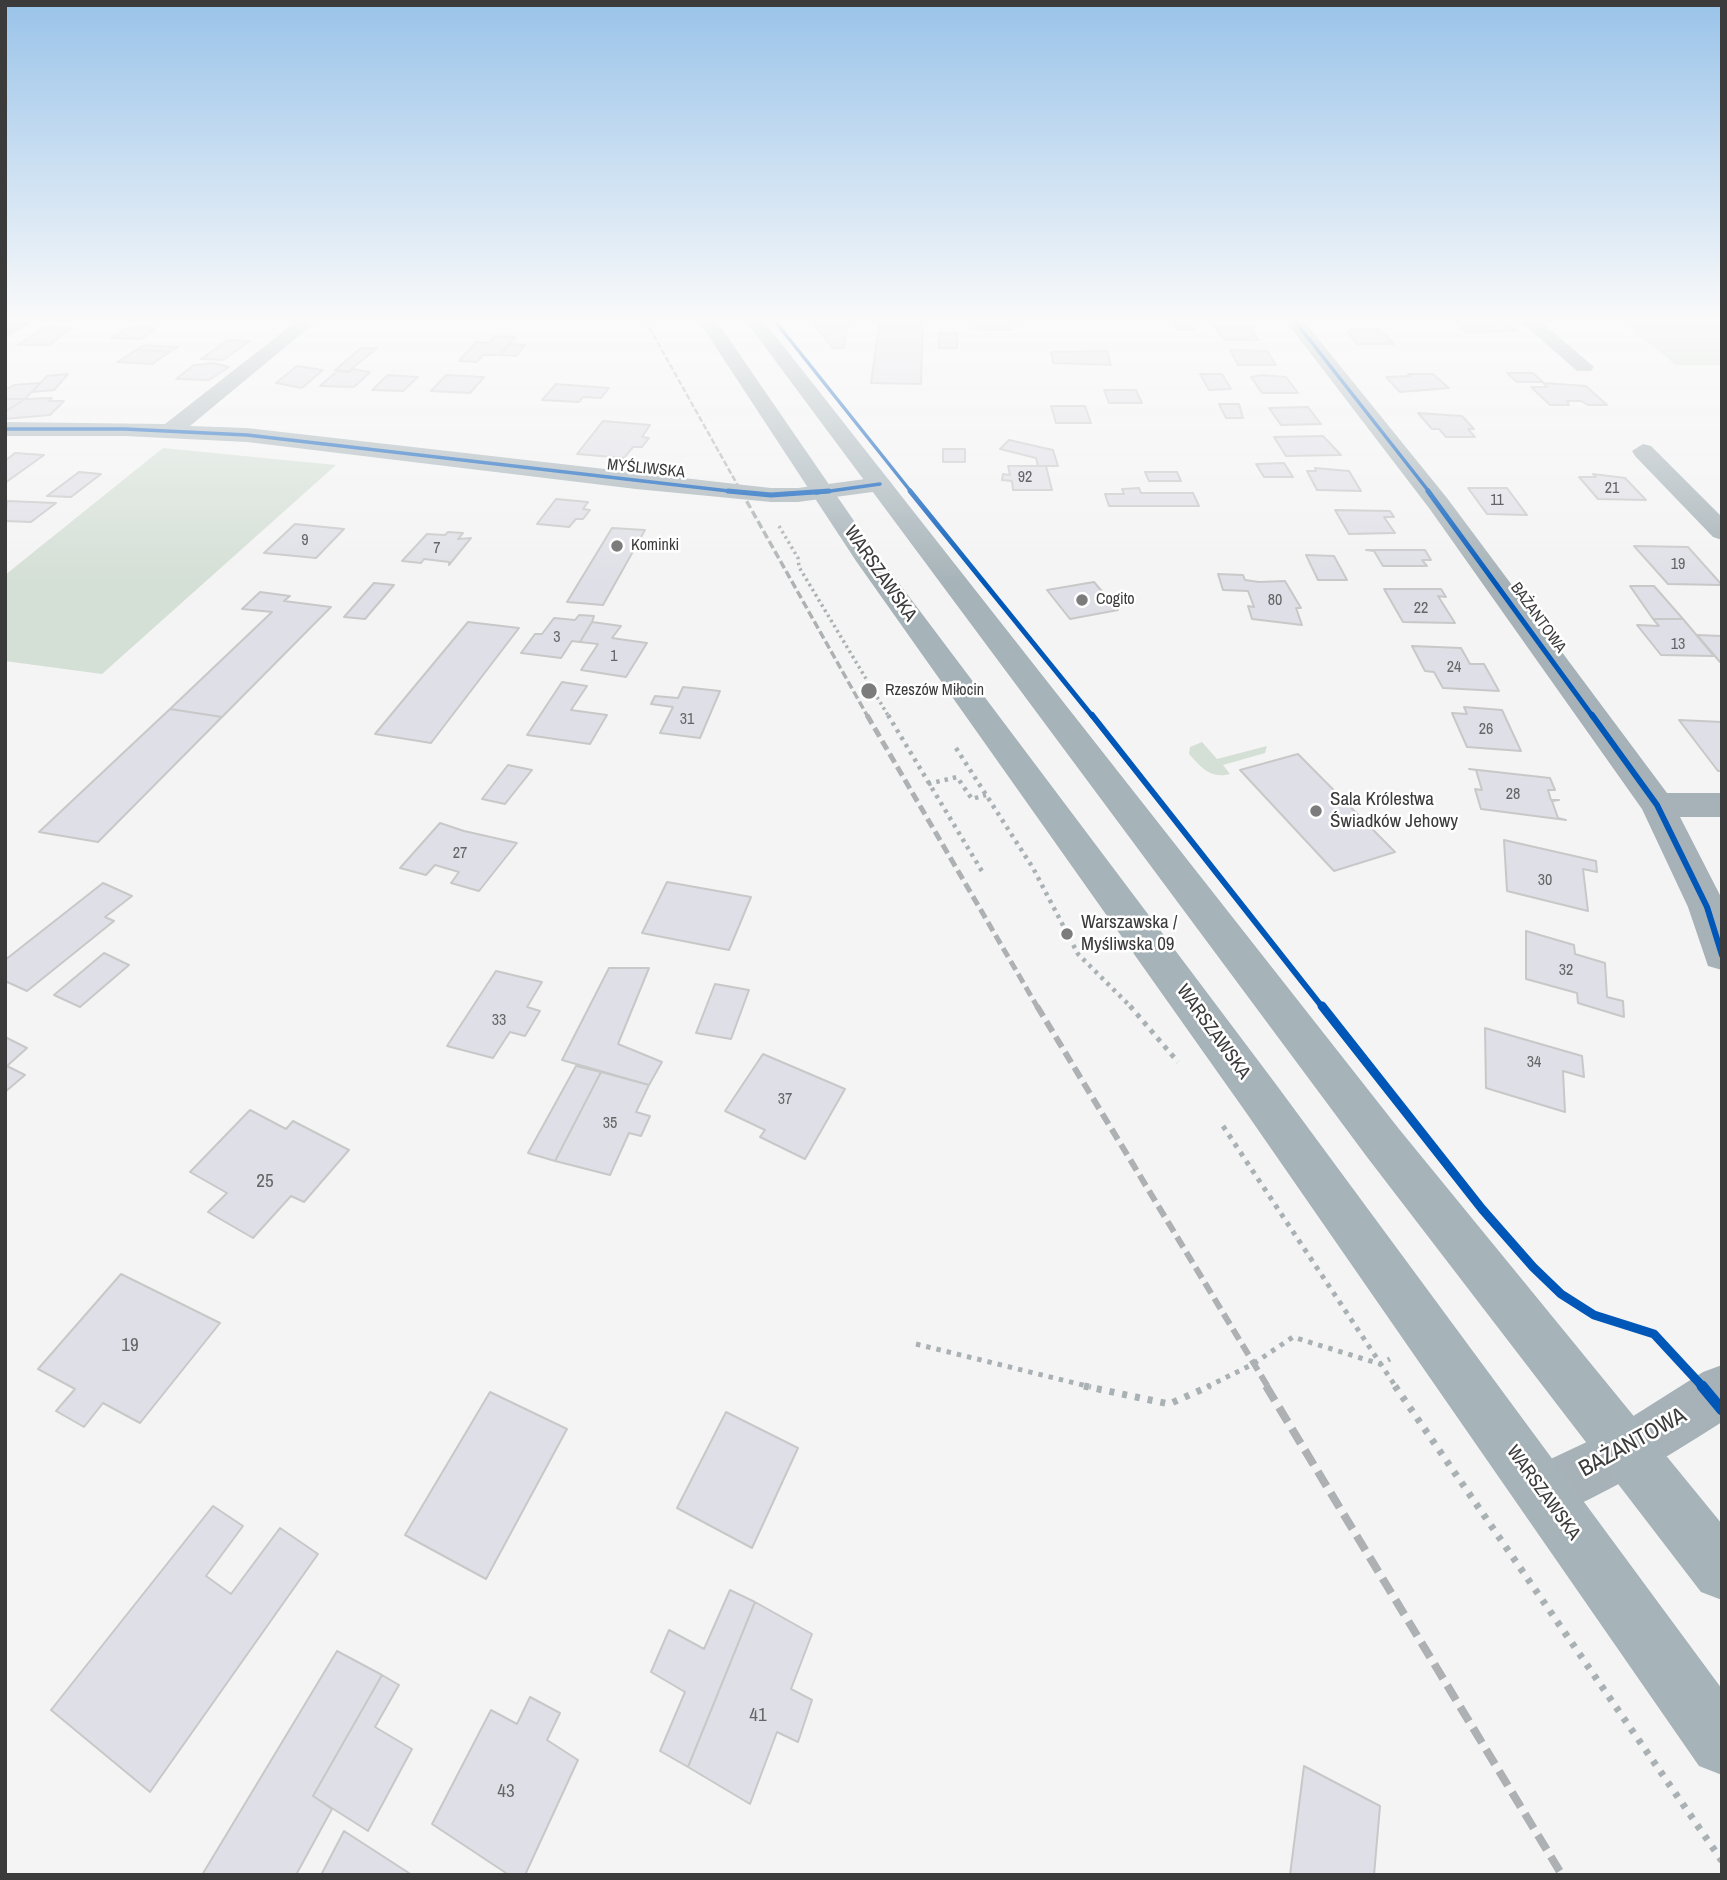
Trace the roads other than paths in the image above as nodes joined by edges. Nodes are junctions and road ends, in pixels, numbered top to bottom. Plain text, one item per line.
1 (199, 408) edge
2 (767, 408) edge
3 (821, 408) edge
4 (1363, 408) edge
5 (6, 429) edge
6 (170, 431) junction
7 (1643, 451) dead end
8 (880, 484) junction
9 (824, 492) junction
10 (1722, 532) edge
11 (1657, 805) junction
12 (1722, 805) edge
13 (1722, 955) edge
14 (1722, 1391) edge
15 (1627, 1451) junction
16 (1543, 1492) junction
17 (1722, 1571) edge
18 (1722, 1743) edge

1 - 6 street
2 - 9 main road, WARSZAWSKA
3 - 8 main road
4 - 11 street, BAŻANTOWA
5 - 6 street, MYŚLIWSKA
6 - 9 street, MYŚLIWSKA
7 - 10 street
8 - 9 street, MYŚLIWSKA
8 - 15 main road
9 - 16 main road, WARSZAWSKA
11 - 12 street
11 - 13 street, BAŻANTOWA
14 - 15 street, BAŻANTOWA
15 - 16 street, BAŻANTOWA
15 - 17 main road
16 - 18 main road, WARSZAWSKA

